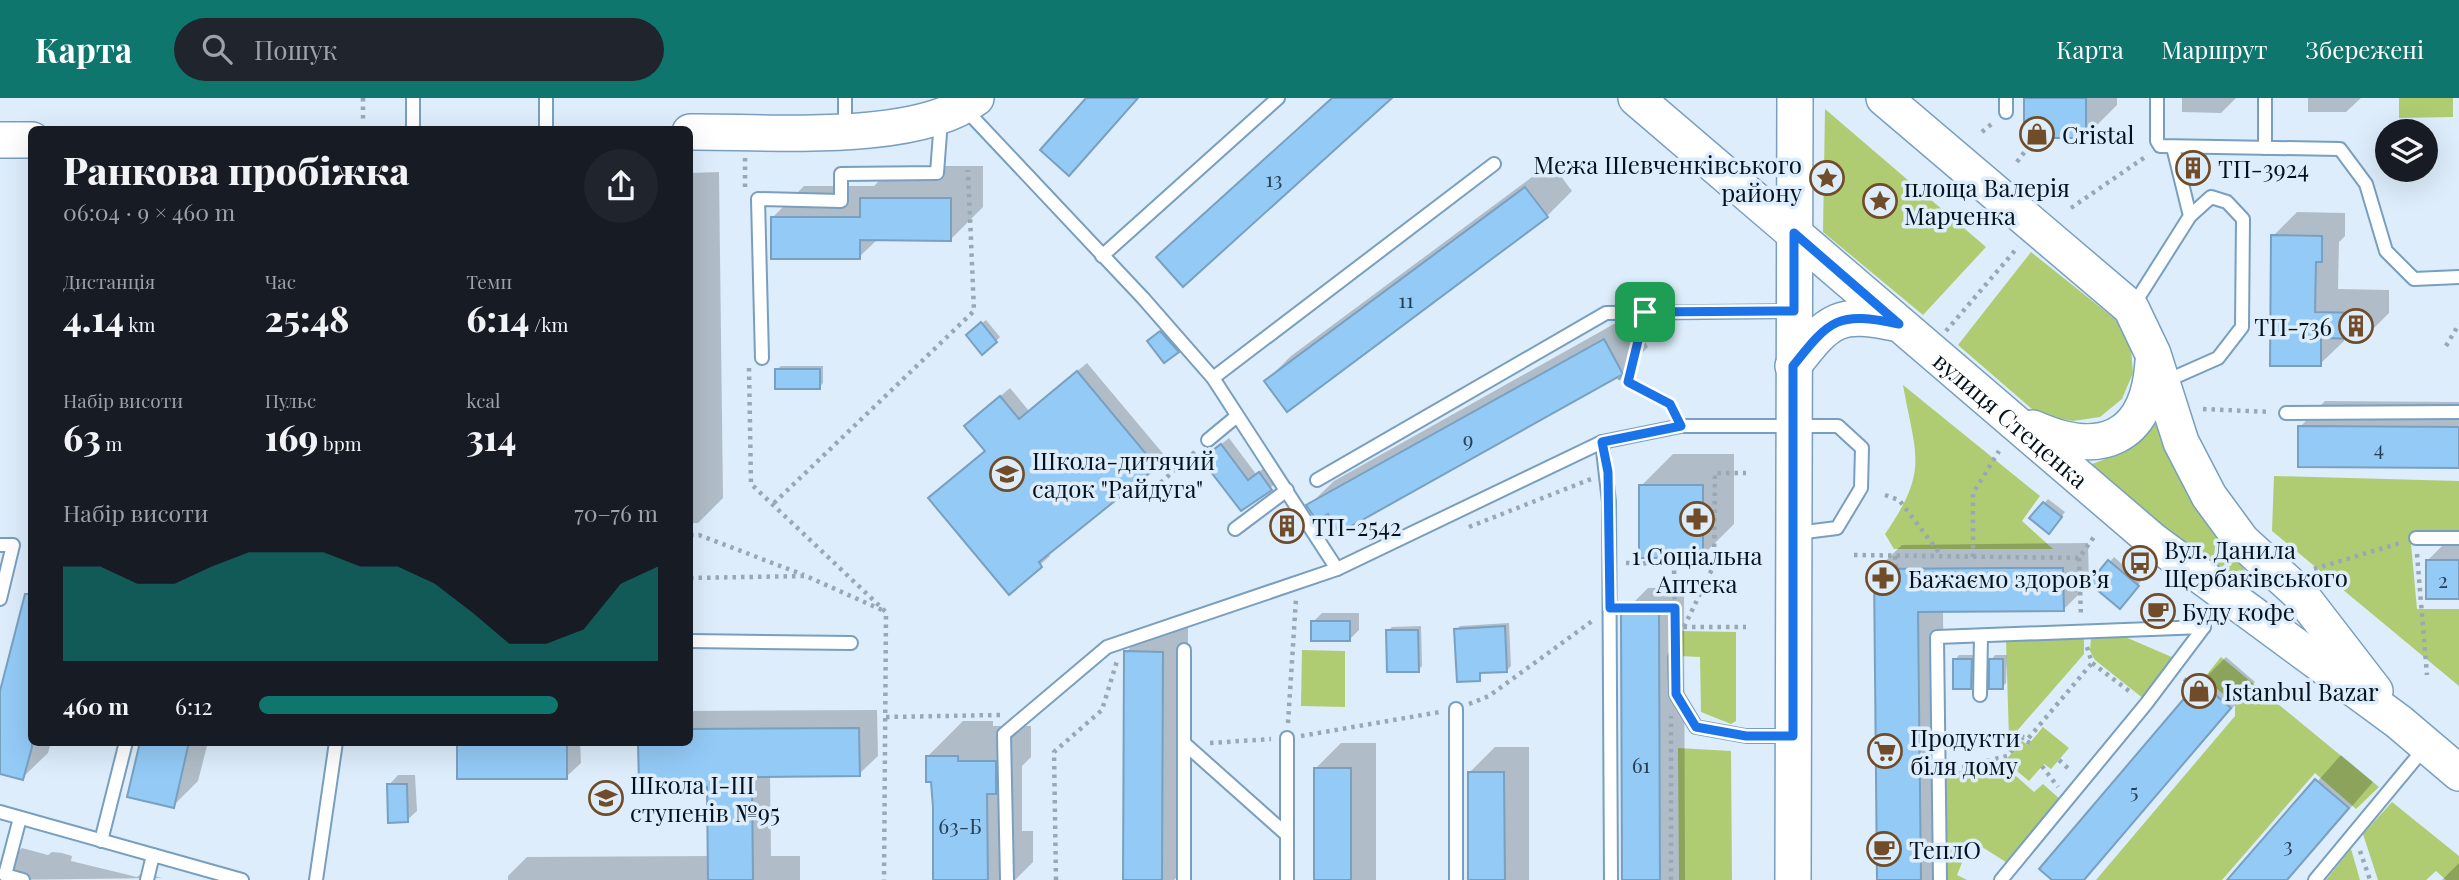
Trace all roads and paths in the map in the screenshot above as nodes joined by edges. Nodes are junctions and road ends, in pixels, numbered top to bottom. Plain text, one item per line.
1 (363, 98) edge
2 (413, 98) edge
3 (546, 98) edge
4 (1278, 98) edge
5 (1636, 98) edge
6 (1796, 98) edge
7 (1884, 98) edge
8 (2006, 98) edge
9 (2157, 98) edge
10 (2265, 98) edge
11 (960, 108) edge
12 (2006, 112) dead end
13 (845, 114) edge
14 (363, 121) dead end
15 (413, 126) edge
16 (546, 126) edge
17 (693, 132) edge
18 (745, 132) junction
19 (2035, 138) dead end
20 (0, 140) edge
21 (28, 140) edge
22 (2167, 146) junction
23 (2265, 148) junction
24 (2017, 162) dead end
25 (1494, 164) dead end
26 (968, 170) dead end
27 (746, 199) dead end
28 (2071, 208) dead end
29 (2190, 216) junction
30 (1794, 233) junction
31 (2021, 243) dead end
32 (1102, 256) junction
33 (2459, 277) edge
34 (2131, 308) junction
35 (1794, 311) junction
36 (1645, 312) junction
37 (1899, 324) junction
38 (2459, 324) edge
39 (1943, 334) dead end
40 (2446, 346) dead end
41 (762, 358) dead end
42 (749, 362) dead end
43 (1793, 366) junction
44 (2158, 368) junction
45 (1618, 377) dead end
46 (1213, 378) junction
47 (1628, 382) junction
48 (2203, 409) dead end
49 (2459, 412) edge
50 (2286, 413) joint
51 (1237, 416) junction
52 (2017, 421) junction
53 (1793, 424) junction
54 (1681, 426) junction
55 (1208, 440) joint
56 (1602, 442) junction
57 (1999, 451) dead end
58 (1746, 472) dead end
59 (1317, 480) dead end
60 (1287, 489) junction
61 (1148, 494) dead end
62 (1885, 495) dead end
63 (774, 503) junction
64 (1235, 529) dead end
65 (1793, 534) junction
66 (2096, 534) dead end
67 (693, 536) edge
68 (2416, 538) junction
69 (2459, 538) edge
70 (0, 545) edge
71 (1854, 555) dead end
72 (1895, 556) junction
73 (1942, 556) junction
74 (1973, 556) junction
75 (2079, 558) junction
76 (1610, 562) junction
77 (1674, 564) junction
78 (1714, 565) junction
79 (1337, 569) junction
80 (1896, 569) dead end
81 (806, 576) junction
82 (693, 578) edge
83 (2303, 583) junction
84 (1297, 595) dead end
85 (0, 599) edge
86 (1610, 608) junction
87 (1675, 608) junction
88 (886, 612) junction
89 (1675, 627) junction
90 (1684, 627) junction
91 (1746, 627) dead end
92 (2269, 628) junction
93 (2084, 633) junction
94 (1981, 636) junction
95 (693, 641) edge
96 (851, 643) dead end
97 (1184, 650) dead end
98 (1119, 652) dead end
99 (1675, 657) joint
100 (2092, 663) junction
101 (2427, 675) dead end
102 (1676, 694) junction
103 (1980, 695) dead end
104 (2146, 704) junction
105 (1456, 709) junction
106 (2399, 722) junction
107 (1793, 736) junction
108 (1287, 738) junction
109 (1185, 744) junction
110 (125, 746) edge
111 (335, 746) edge
112 (2417, 757) dead end
113 (2042, 766) dead end
114 (1939, 773) junction
115 (2459, 773) edge
116 (2068, 800) junction
117 (0, 812) edge
118 (20, 818) junction
119 (1286, 834) junction
120 (2354, 834) junction
121 (101, 841) junction
122 (153, 855) junction
123 (216, 876) edge
124 (23, 880) edge
125 (147, 880) edge
126 (242, 880) edge
127 (316, 880) edge
128 (884, 880) edge
129 (1007, 880) edge
130 (1056, 880) edge
131 (1184, 880) edge
132 (1286, 880) edge
133 (1456, 880) edge
134 (1611, 880) edge
135 (1671, 880) edge
136 (1793, 880) edge
137 (1940, 880) edge
138 (2001, 880) edge
139 (2315, 880) edge
140 (2370, 880) edge

1 - 14 path
2 - 15 lane
3 - 16 lane
4 - 32 lane
5 - 30 main road, вулиця Стеценка
6 - 30 main road
7 - 34 main road, вулиця Стеценка
8 - 12 lane
9 - 22 lane
10 - 23 lane
11 - 13 main road
11 - 32 lane
11 - 41 lane
13 - 18 main road
17 - 18 main road
18 - 27 path
19 - 24 path
20 - 21 main road
22 - 23 lane
22 - 28 path
22 - 29 lane
23 - 33 lane
25 - 46 lane
26 - 63 path
29 - 34 lane
29 - 44 lane
30 - 35 main road
30 - 37 main road, вулиця Стеценка
31 - 39 path
32 - 46 lane
34 - 44 main road, вулиця Стеценка
35 - 36 lane
35 - 43 main road
36 - 47 path
36 - 59 lane
37 - 43 main road
37 - 52 main road, вулиця Стеценка
38 - 40 path
42 - 63 path
43 - 53 main road
44 - 52 main road
44 - 83 main road, вулиця Стеценка
45 - 47 path
46 - 51 lane
47 - 54 path
48 - 50 path
49 - 50 lane
51 - 55 lane
51 - 60 lane
52 - 92 main road, вулиця Стеценка
53 - 54 lane
53 - 65 main road
53 - 65 lane
54 - 56 lane
55 - 61 path
56 - 76 lane
56 - 79 lane
57 - 74 path
58 - 78 path
60 - 64 lane
60 - 79 lane
62 - 73 path
63 - 88 path
65 - 107 main road
66 - 75 path
67 - 81 path
68 - 69 lane
68 - 83 path
68 - 101 path
70 - 85 lane
71 - 72 path
72 - 73 path
72 - 80 path
73 - 74 path
74 - 75 path
75 - 93 path
76 - 77 path
76 - 86 lane
77 - 78 path
77 - 87 path
78 - 90 path
79 - 129 lane
81 - 82 path
81 - 88 path
83 - 92 main road
83 - 106 main road, вулиця Стеценка
84 - 108 path
86 - 87 path
86 - 105 path
86 - 134 lane
87 - 89 path
88 - 128 path
89 - 90 path
89 - 99 path
90 - 91 path
92 - 106 main road, вулиця Стеценка
93 - 94 lane
93 - 100 path
93 - 104 lane
94 - 103 lane
94 - 114 lane
95 - 96 lane
97 - 109 lane
98 - 130 path
99 - 102 lane
100 - 104 path
100 - 114 path
102 - 107 lane
102 - 135 path
104 - 116 lane
105 - 108 path
105 - 133 lane
106 - 115 main road, вулиця Стеценка
107 - 136 main road
108 - 109 path
108 - 119 lane
109 - 119 lane
109 - 131 lane
110 - 121 lane
111 - 127 lane
112 - 120 lane
113 - 116 path
114 - 137 lane
116 - 138 lane
117 - 118 lane
118 - 121 lane
118 - 124 lane
119 - 132 lane
120 - 139 lane
120 - 140 path
121 - 122 lane
122 - 123 lane
122 - 125 lane
123 - 126 lane

